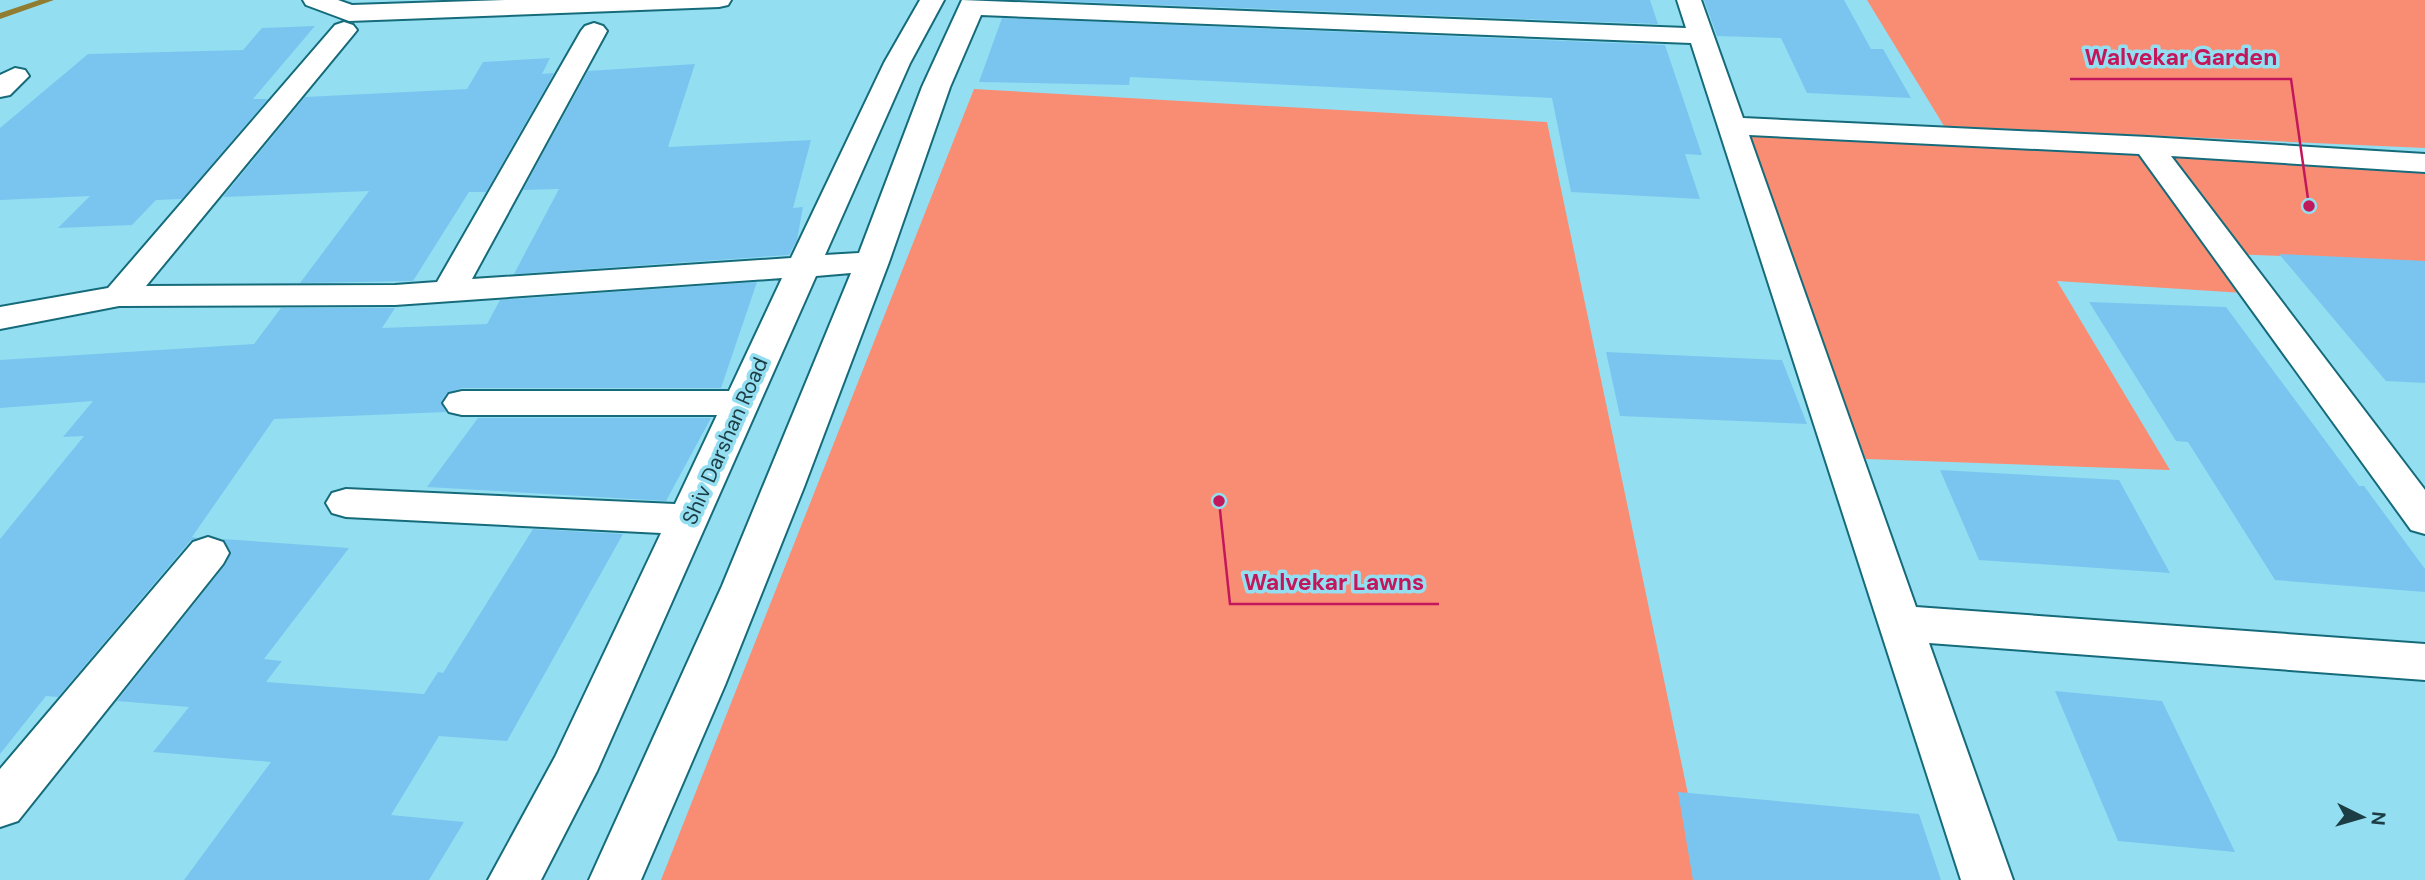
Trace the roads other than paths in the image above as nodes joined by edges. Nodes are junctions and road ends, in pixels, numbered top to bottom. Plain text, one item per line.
1 (315, 0) edge
2 (719, 0) edge
3 (932, 0) edge
4 (1689, 0) edge
5 (973, 3) edge
6 (344, 30) dead end
7 (594, 32) dead end
8 (1702, 36) junction
9 (1732, 126) junction
10 (2148, 146) junction
11 (2425, 163) edge
12 (873, 262) junction
13 (804, 266) junction
14 (449, 291) junction
15 (119, 296) junction
16 (0, 318) edge
17 (462, 403) dead end
18 (742, 403) junction
19 (346, 503) dead end
20 (689, 519) junction
21 (2425, 519) edge
22 (208, 553) dead end
23 (1900, 623) junction
24 (2425, 662) edge
25 (0, 805) edge
26 (514, 880) edge
27 (615, 880) edge
28 (1987, 880) edge

1 - 2 street
3 - 13 street, Shiv Darshan Road
4 - 8 street
5 - 8 street
5 - 12 street
6 - 15 street
7 - 14 street
8 - 9 street
9 - 10 street
9 - 23 street
10 - 11 street
10 - 21 street
12 - 13 street
12 - 27 street
13 - 14 street
13 - 18 street, Shiv Darshan Road
14 - 15 street
15 - 16 street
17 - 18 street
18 - 20 street, Shiv Darshan Road
19 - 20 street
20 - 26 street, Shiv Darshan Road
22 - 25 street
23 - 24 street
23 - 28 street

